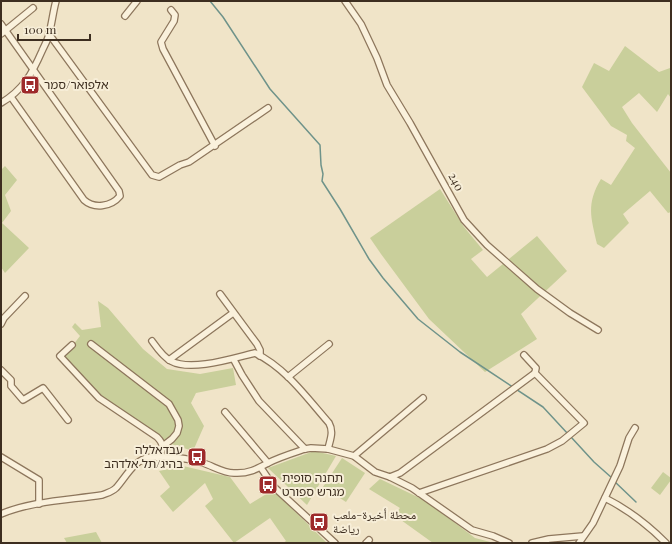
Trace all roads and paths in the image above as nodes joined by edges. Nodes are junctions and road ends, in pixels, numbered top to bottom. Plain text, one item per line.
1 (56, 1) edge
2 (137, 1) edge
3 (345, 1) edge
4 (33, 8) dead end
5 (172, 10) dead end
6 (125, 16) dead end
7 (1, 24) edge
8 (3, 32) edge
9 (49, 34) junction
10 (34, 71) junction
11 (11, 97) junction
12 (1, 103) edge
13 (268, 108) dead end
14 (215, 146) junction
15 (220, 294) dead end
16 (25, 296) dead end
17 (233, 313) junction
18 (1, 324) edge
19 (598, 330) dead end
20 (152, 342) dead end
21 (72, 344) dead end
22 (91, 344) dead end
23 (329, 344) dead end
24 (524, 355) dead end
25 (260, 356) junction
26 (169, 360) junction
27 (234, 360) junction
28 (1, 370) edge
29 (535, 373) junction
30 (288, 377) junction
31 (423, 398) dead end
32 (225, 412) dead end
33 (68, 420) dead end
34 (635, 428) dead end
35 (163, 446) junction
36 (305, 449) junction
37 (328, 449) junction
38 (354, 456) junction
39 (1, 457) edge
40 (158, 458) junction
41 (268, 463) junction
42 (261, 468) junction
43 (390, 477) junction
44 (419, 493) junction
45 (605, 498) junction
46 (39, 504) junction
47 (1, 514) edge
48 (583, 536) junction
49 (335, 543) edge
50 (509, 543) edge
51 (532, 543) edge
52 (579, 543) edge
53 (666, 543) edge

1 - 9 street
2 - 6 street
3 - 19 street, 240
4 - 8 street
5 - 14 street
7 - 8 street
8 - 10 street
9 - 10 street
9 - 14 street
10 - 11 street
10 - 11 street
11 - 12 street
13 - 14 street
15 - 17 street
16 - 18 street
17 - 25 street
17 - 26 street
20 - 26 street
21 - 35 street
22 - 35 street
23 - 30 street
24 - 29 street
25 - 27 street
25 - 30 street
26 - 27 street
27 - 36 street
28 - 33 street
29 - 43 street
29 - 44 street
30 - 37 street
31 - 38 street
32 - 41 street
34 - 45 street
35 - 40 street
36 - 37 street
36 - 41 street
37 - 38 street
38 - 43 street
39 - 46 street
40 - 42 street
40 - 46 street
41 - 42 street
42 - 49 street
43 - 44 street
44 - 50 street
45 - 48 street
45 - 53 street
46 - 47 street
48 - 51 street
48 - 52 street

